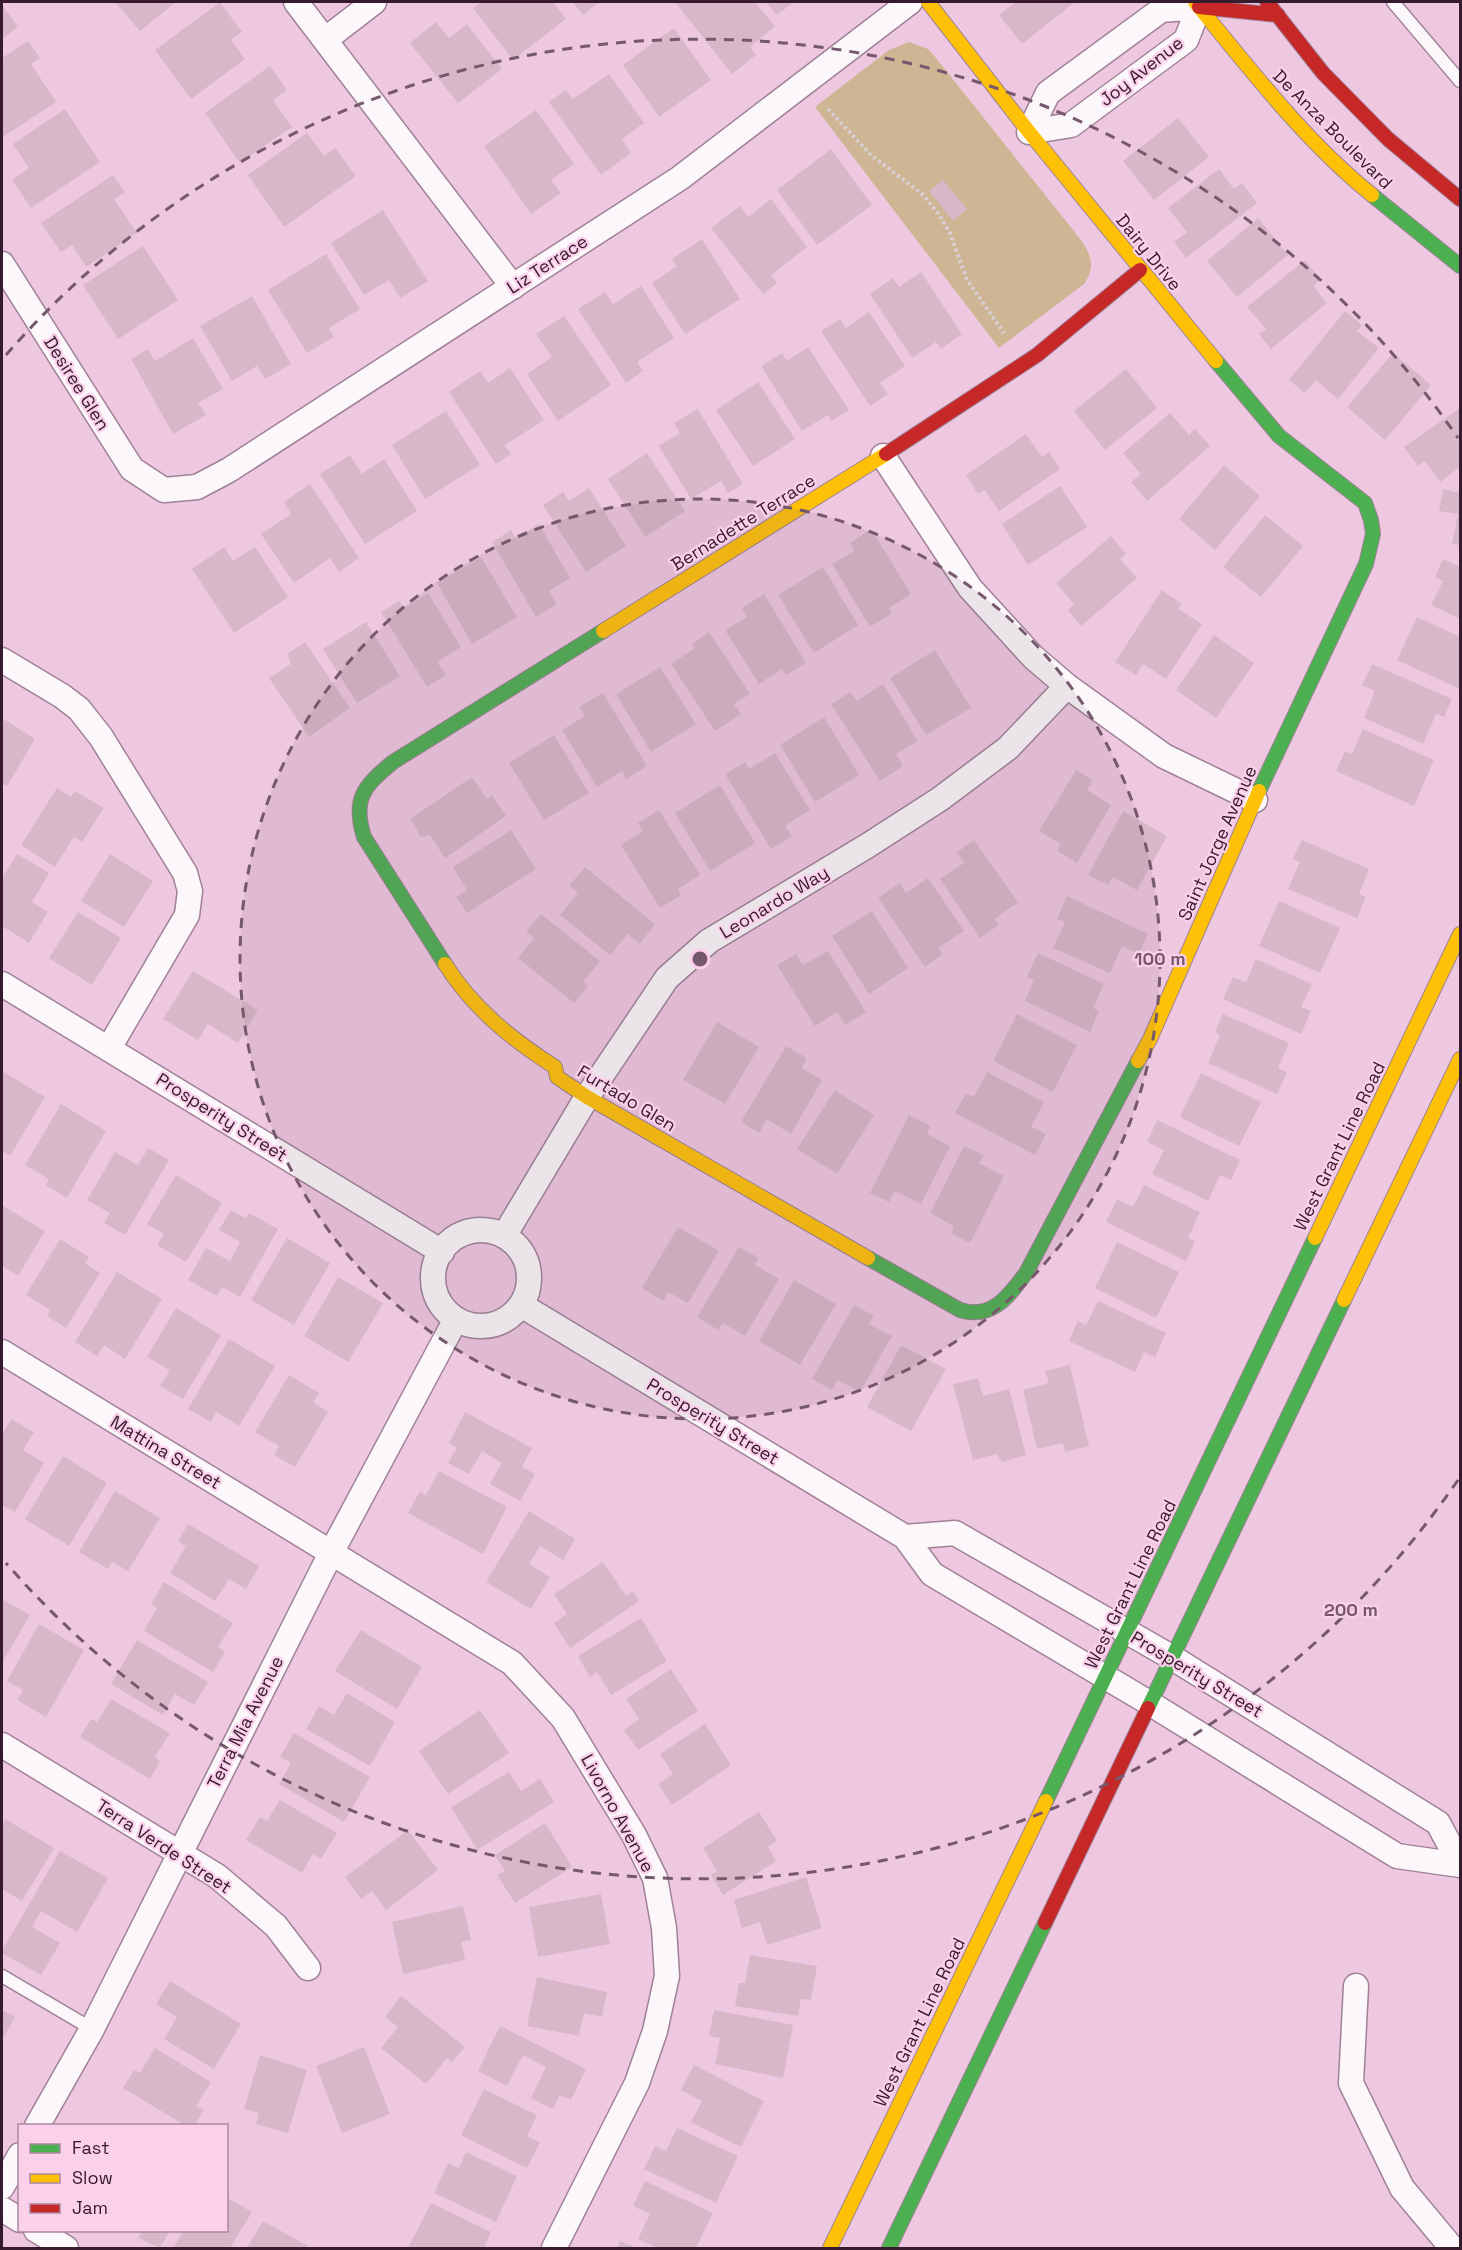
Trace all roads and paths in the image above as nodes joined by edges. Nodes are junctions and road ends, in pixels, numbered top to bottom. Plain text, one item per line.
1 (296, 2) edge
2 (374, 2) edge
3 (910, 2) edge
4 (928, 2) edge
5 (1268, 2) edge
6 (1393, 2) edge
7 (1197, 4) edge
8 (1278, 15) junction
9 (326, 39) junction
10 (1461, 81) edge
11 (828, 110) dead end
12 (1029, 132) junction
13 (1461, 199) edge
14 (2, 264) edge
15 (1461, 266) edge
16 (1140, 270) junction
17 (513, 287) junction
18 (1004, 333) dead end
19 (883, 456) junction
20 (164, 490) joint
21 (1365, 503) joint
22 (2, 660) edge
23 (1066, 686) junction
24 (362, 796) joint
25 (1255, 800) junction
26 (1461, 934) edge
27 (2, 984) edge
28 (109, 1048) junction
29 (1461, 1059) edge
30 (587, 1098) junction
31 (504, 1236) junction
32 (442, 1252) junction
33 (521, 1305) junction
34 (991, 1311) joint
35 (456, 1319) junction
36 (2, 1352) edge
37 (905, 1537) junction
38 (331, 1552) junction
39 (1127, 1633) junction
40 (1173, 1658) junction
41 (1105, 1677) junction
42 (1151, 1704) junction
43 (2, 1745) edge
44 (178, 1853) junction
45 (1461, 1864) edge
46 (308, 1968) dead end
47 (2, 1976) edge
48 (1356, 1986) dead end
49 (92, 2029) junction
50 (37, 2124) edge
51 (18, 2159) edge
52 (2, 2187) edge
53 (2, 2209) edge
54 (18, 2219) edge
55 (39, 2232) edge
56 (66, 2248) edge
57 (554, 2248) edge
58 (830, 2248) edge
59 (890, 2248) edge
60 (1452, 2248) edge

1 - 9 street
2 - 9 street
3 - 17 street, Liz Terrace
4 - 12 street, Dairy Drive
5 - 8 street, De Anza Boulevard
6 - 10 lane
7 - 8 street
7 - 12 street, Joy Avenue
7 - 12 street, Joy Avenue
7 - 15 street, De Anza Boulevard
8 - 13 street, De Anza Boulevard
9 - 17 street
11 - 18 path
12 - 16 street, Dairy Drive
14 - 20 street, Desiree Glen
16 - 19 street, Bernadette Terrace
16 - 21 street, Dairy Drive
17 - 20 street, Liz Terrace
19 - 23 street
19 - 24 street, Bernadette Terrace
21 - 25 street, Saint Jorge Avenue
22 - 28 street
23 - 25 street
23 - 30 street, Leonardo Way
24 - 30 street, Furtado Glen
25 - 34 street, Saint Jorge Avenue
26 - 39 street, West Grant Line Road
27 - 28 street, Prosperity Street
28 - 32 street, Prosperity Street
29 - 40 street
30 - 31 street, Leonardo Way
30 - 34 street, Furtado Glen
31 - 32 street
31 - 33 street
32 - 35 street
33 - 35 street
33 - 37 street, Prosperity Street
35 - 38 street, Terra Mia Avenue
36 - 38 street, Mattina Street
37 - 39 street, Prosperity Street
37 - 41 street, Prosperity Street
38 - 44 street, Terra Mia Avenue
38 - 57 street, Livorno Avenue
39 - 40 street, Prosperity Street
39 - 41 street, West Grant Line Road
40 - 42 street
40 - 45 street, Prosperity Street
41 - 42 street, Prosperity Street
41 - 58 street, West Grant Line Road
42 - 45 street, Prosperity Street
42 - 59 street
43 - 44 street, Terra Verde Street
44 - 46 street, Terra Verde Street
44 - 49 street, Terra Mia Avenue
47 - 49 lane
48 - 60 street
49 - 50 street, Terra Mia Avenue
51 - 52 street
53 - 54 street
55 - 56 street

